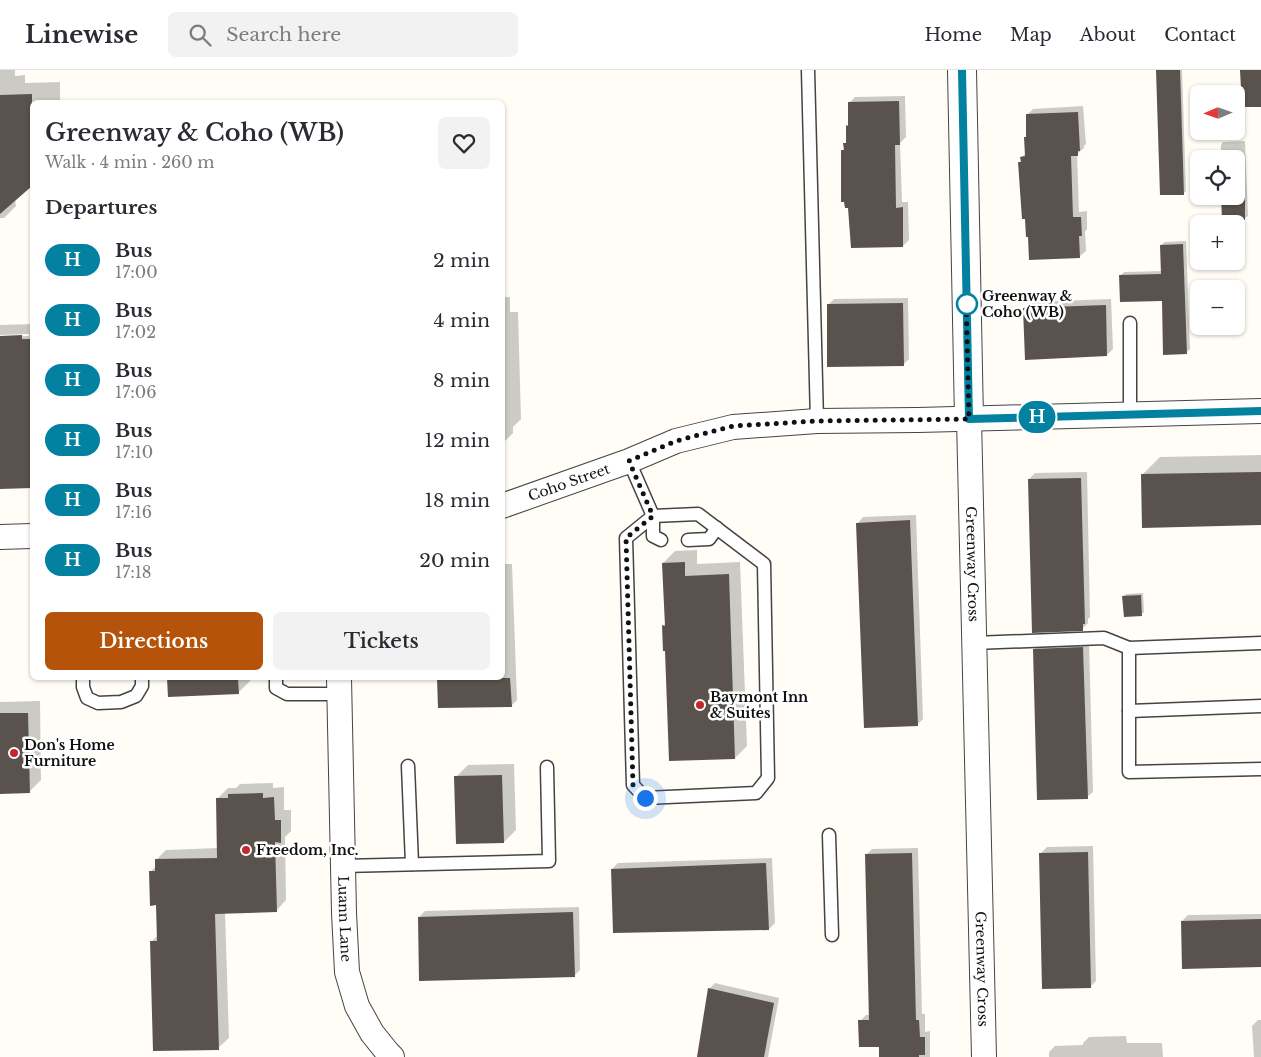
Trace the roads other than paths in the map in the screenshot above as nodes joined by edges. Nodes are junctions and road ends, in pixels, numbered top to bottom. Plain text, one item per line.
1 (808, 70) edge
2 (962, 70) edge
3 (1130, 323) dead end
4 (1261, 411) edge
5 (1130, 415) junction
6 (969, 419) junction
7 (817, 421) junction
8 (629, 461) junction
9 (505, 505) edge
10 (653, 516) junction
11 (717, 528) junction
12 (0, 536) edge
13 (30, 536) edge
14 (661, 540) dead end
15 (688, 540) dead end
16 (974, 643) junction
17 (1261, 643) edge
18 (1129, 648) junction
19 (83, 680) edge
20 (142, 680) edge
21 (276, 680) edge
22 (340, 686) edge
23 (1261, 706) edge
24 (1129, 711) junction
25 (408, 766) dead end
26 (547, 767) dead end
27 (1261, 769) edge
28 (830, 835) dead end
29 (412, 864) junction
30 (343, 866) junction
31 (832, 935) dead end
32 (392, 1057) edge
33 (984, 1057) edge

1 - 7 lane
2 - 6 street, Greenway Cross
3 - 5 lane
4 - 5 street, Coho Street
5 - 6 street, Coho Street
6 - 7 street, Coho Street
6 - 16 street, Greenway Cross
7 - 8 street, Coho Street
8 - 9 street, Coho Street
8 - 10 lane
10 - 11 lane
10 - 11 lane
10 - 14 lane
11 - 15 lane
12 - 13 street
16 - 18 lane
16 - 33 street, Greenway Cross
17 - 18 lane
18 - 24 lane
19 - 20 lane
21 - 22 lane
22 - 30 street, Luann Lane
23 - 24 lane
24 - 27 lane
25 - 29 lane
26 - 29 lane
28 - 31 lane
29 - 30 lane
30 - 32 street, Luann Lane

